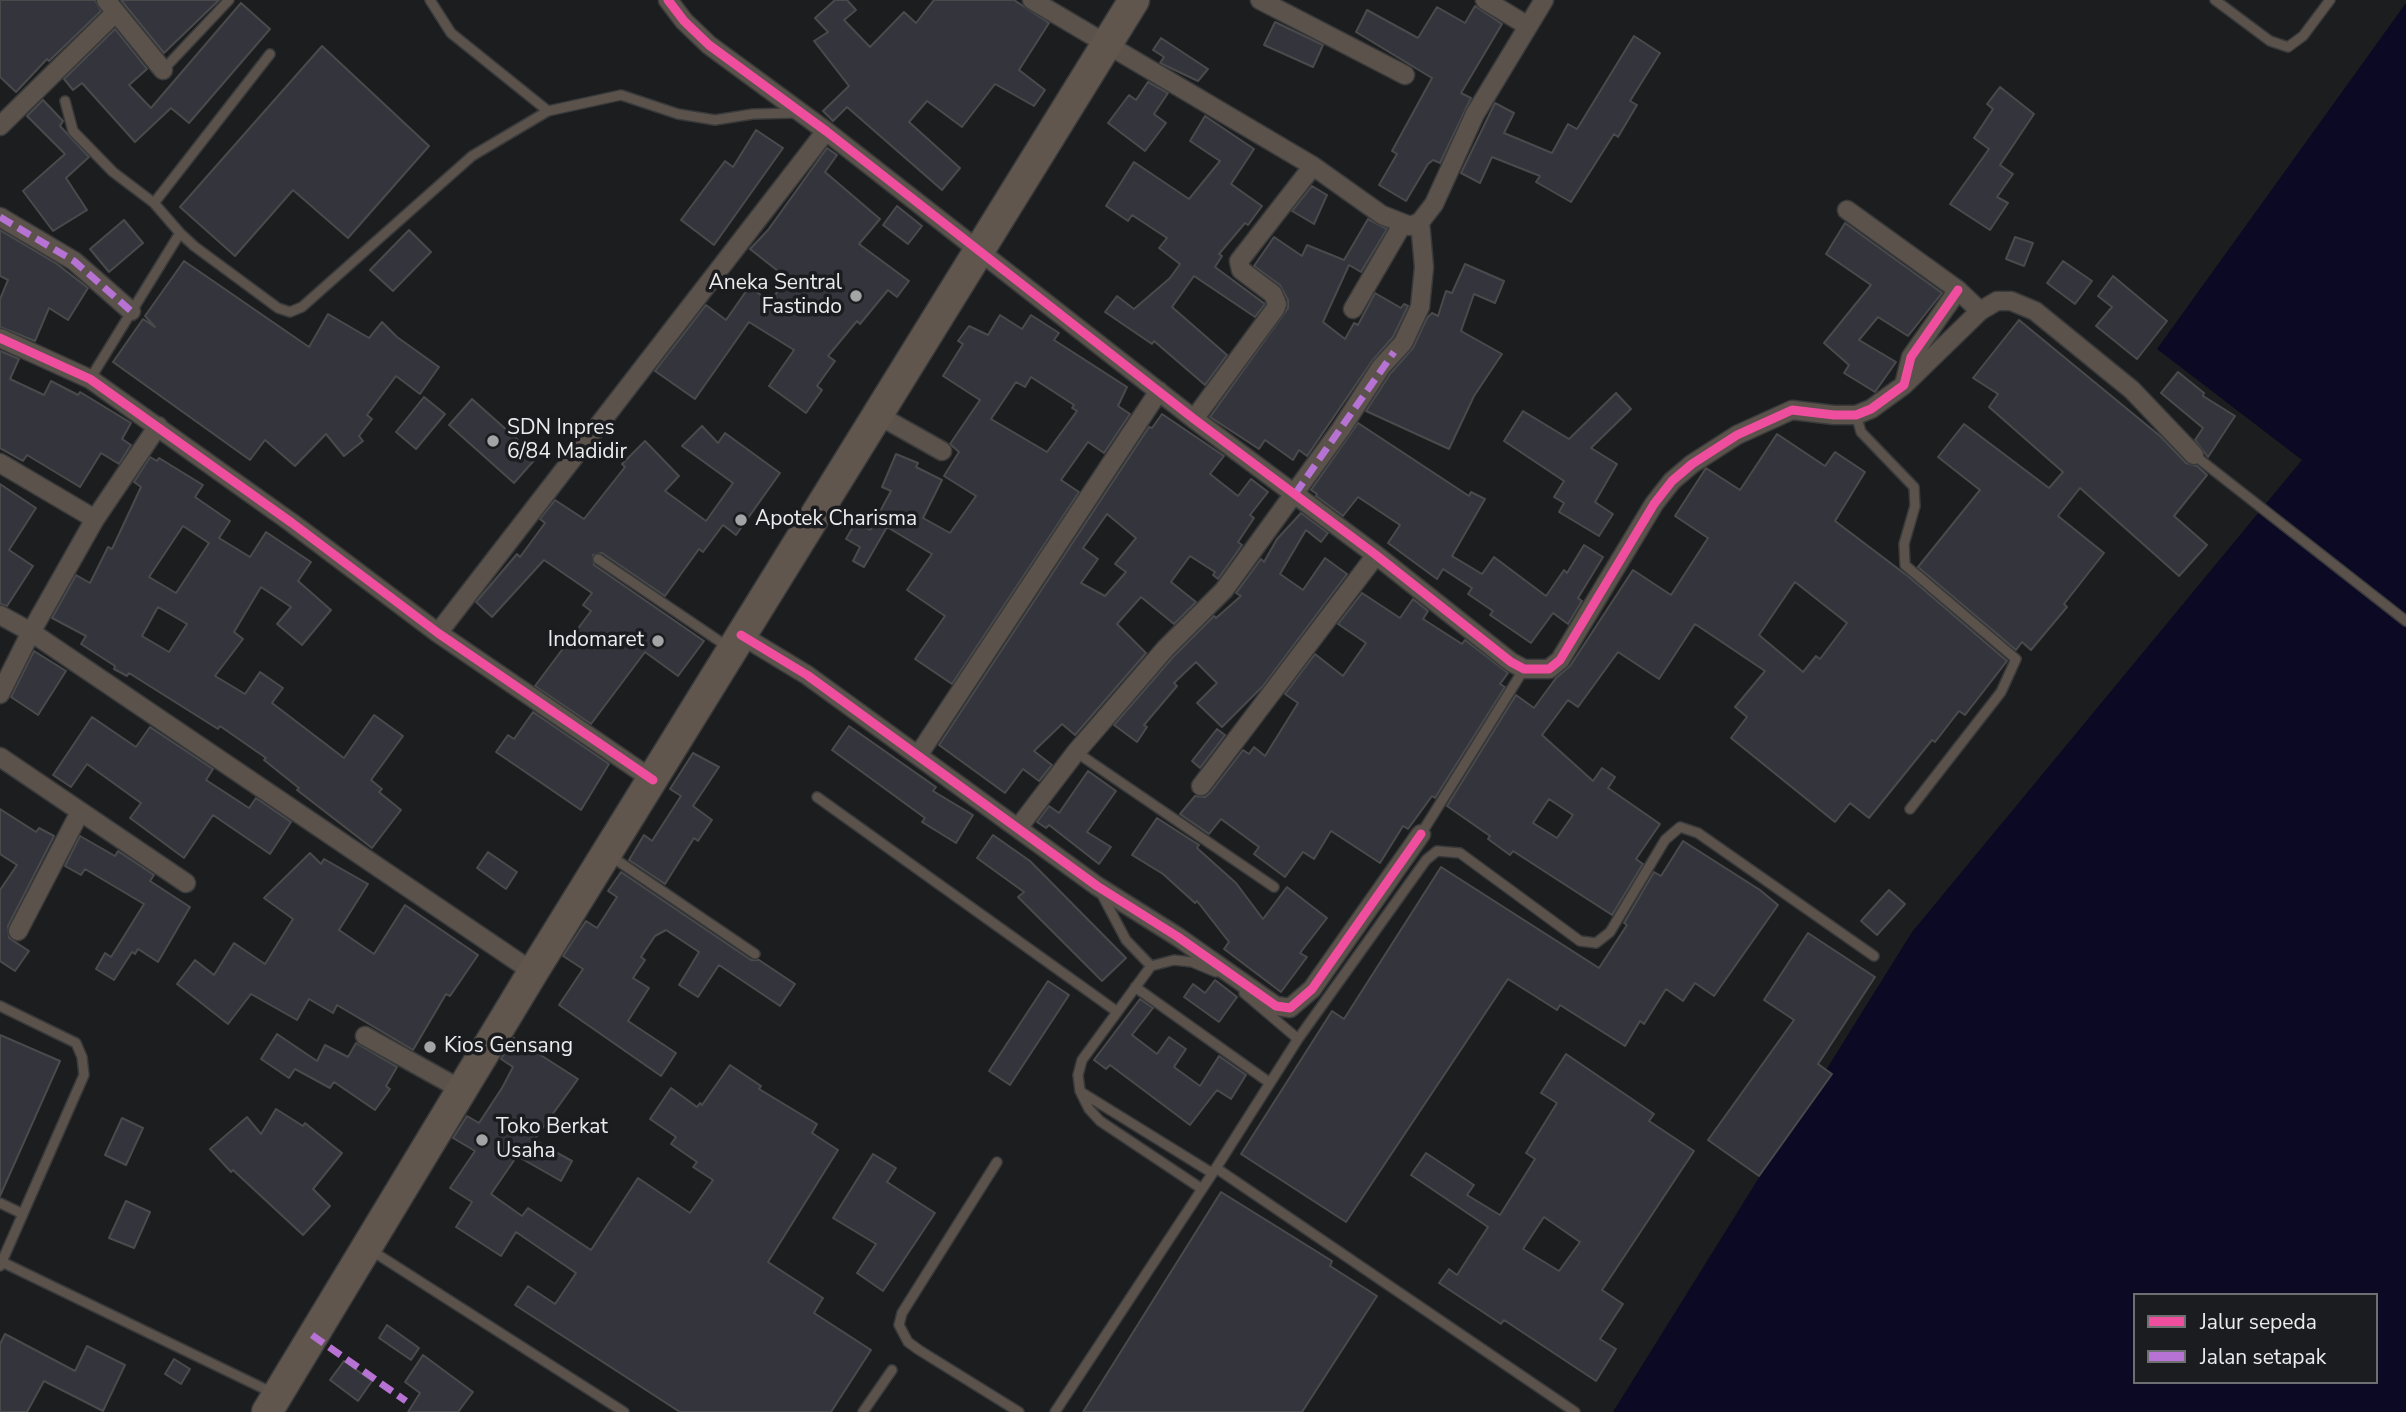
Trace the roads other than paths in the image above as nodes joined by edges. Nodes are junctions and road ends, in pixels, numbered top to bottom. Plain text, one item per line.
1 (229, 0) edge
2 (430, 0) edge
3 (668, 0) edge
4 (1031, 0) edge
5 (1134, 0) edge
6 (1260, 0) edge
7 (1485, 0) edge
8 (1544, 0) edge
9 (2215, 0) edge
10 (2330, 0) edge
11 (111, 7) edge
12 (1528, 26) junction
13 (1106, 45) junction
14 (270, 54) dead end
15 (163, 70) joint
16 (1405, 75) dead end
17 (65, 101) dead end
18 (548, 111) junction
19 (800, 113) junction
20 (4, 114) edge
21 (826, 131) junction
22 (1313, 166) junction
23 (154, 203) junction
24 (1847, 210) dead end
25 (0, 217) edge
26 (1411, 224) junction
27 (180, 233) junction
28 (978, 251) junction
29 (1958, 290) junction
30 (1353, 309) dead end
31 (131, 311) junction
32 (1980, 311) junction
33 (0, 338) edge
34 (90, 379) junction
35 (1904, 385) junction
36 (1159, 391) junction
37 (877, 415) junction
38 (1856, 415) junction
39 (1194, 419) junction
40 (158, 426) junction
41 (942, 451) dead end
42 (2194, 455) joint
43 (0, 463) edge
44 (1295, 494) junction
45 (95, 519) junction
46 (1376, 555) junction
47 (598, 559) dead end
48 (0, 615) edge
49 (2406, 621) edge
50 (31, 632) junction
51 (438, 633) junction
52 (737, 643) junction
53 (1524, 669) junction
54 (0, 694) edge
55 (1076, 752) junction
56 (919, 754) junction
57 (0, 757) edge
58 (653, 780) junction
59 (1201, 786) dead end
60 (817, 797) dead end
61 (1910, 809) dead end
62 (80, 812) junction
63 (1018, 828) junction
64 (1421, 834) joint
65 (607, 854) junction
66 (186, 883) dead end
67 (1097, 886) junction
68 (1274, 887) dead end
69 (18, 931) dead end
70 (755, 954) dead end
71 (1874, 956) dead end
72 (1152, 966) junction
73 (533, 972) junction
74 (1135, 987) junction
75 (0, 1006) edge
76 (1116, 1011) junction
77 (365, 1036) dead end
78 (1298, 1039) junction
79 (1270, 1083) junction
80 (462, 1090) junction
81 (1080, 1091) junction
82 (997, 1162) dead end
83 (1214, 1170) junction
84 (1202, 1189) junction
85 (0, 1203) edge
86 (23, 1214) junction
87 (366, 1247) junction
88 (1, 1263) edge
89 (892, 1370) dead end
90 (272, 1403) edge
91 (624, 1412) edge
92 (863, 1412) edge
93 (1019, 1412) edge
94 (1055, 1412) edge
95 (1575, 1412) edge

1 - 15 lane
2 - 18 lane
3 - 19 street
4 - 13 street
5 - 13 highway
6 - 16 street
7 - 12 street
8 - 12 street
9 - 10 lane
11 - 15 street
11 - 20 street
12 - 26 street
13 - 22 street
13 - 28 highway
14 - 23 lane
17 - 23 lane
18 - 19 lane
18 - 27 lane
19 - 21 street
21 - 28 street
21 - 51 street
22 - 26 street
22 - 39 street
23 - 27 lane
24 - 29 street
25 - 31 street
26 - 30 street
26 - 44 street
27 - 31 lane
28 - 36 street
28 - 37 highway
29 - 32 street
29 - 35 street
31 - 34 lane
32 - 35 street
32 - 42 street
33 - 34 street
34 - 40 street
35 - 38 street
36 - 39 street
36 - 56 street
37 - 41 street
37 - 52 highway
38 - 53 street
38 - 61 lane
39 - 44 street
40 - 45 street
40 - 51 street
42 - 49 lane
43 - 45 street
44 - 46 street
44 - 55 street
45 - 50 street
46 - 53 street
46 - 59 street
47 - 52 lane
48 - 50 street
50 - 54 street
50 - 73 street
51 - 58 street
52 - 56 street
52 - 58 highway
53 - 64 lane
55 - 63 street
55 - 68 lane
56 - 63 street
57 - 62 street
58 - 65 highway
60 - 76 lane
62 - 66 street
62 - 69 street
63 - 67 street
64 - 67 street
65 - 70 lane
65 - 73 highway
67 - 72 lane
71 - 78 lane
72 - 74 lane
72 - 78 lane
73 - 80 highway
74 - 76 lane
74 - 79 lane
75 - 86 lane
76 - 81 lane
77 - 80 street
78 - 79 lane
79 - 83 lane
80 - 87 highway
81 - 83 lane
81 - 84 lane
82 - 93 lane
83 - 84 lane
83 - 95 lane
84 - 94 lane
85 - 86 lane
86 - 88 lane
87 - 90 highway
87 - 91 lane
88 - 90 lane
89 - 92 lane

